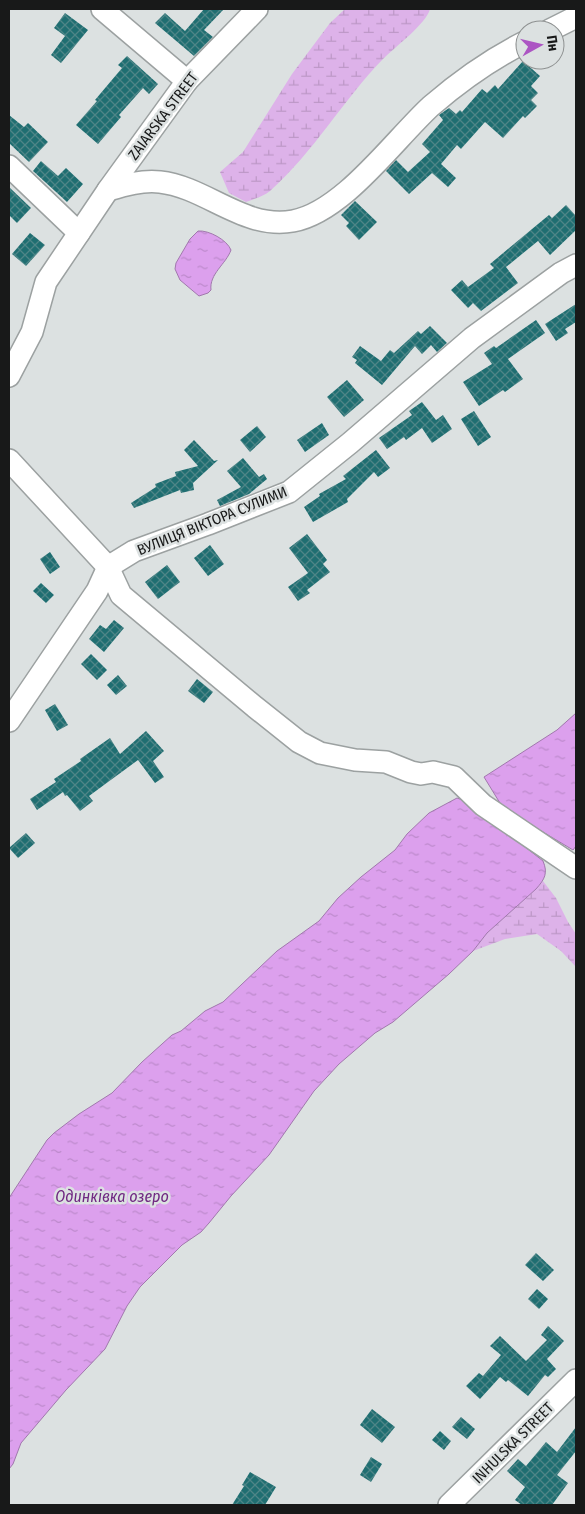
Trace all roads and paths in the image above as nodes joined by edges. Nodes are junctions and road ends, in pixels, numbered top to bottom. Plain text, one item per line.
1 (102, 9) edge
2 (257, 9) edge
3 (515, 47) edge
4 (187, 81) junction
5 (9, 166) edge
6 (108, 190) junction
7 (79, 233) junction
8 (576, 265) edge
9 (9, 376) edge
10 (9, 460) edge
11 (108, 567) junction
12 (9, 721) edge
13 (576, 868) edge
14 (576, 1380) edge
15 (449, 1505) edge

1 - 4 street
2 - 4 street, ZAIARSKA STREET
3 - 6 street
4 - 6 street, ZAIARSKA STREET
5 - 7 street
6 - 7 street, ZAIARSKA STREET
7 - 9 street, ZAIARSKA STREET
8 - 11 street, ВУЛИЦЯ ВІКТОРА СУЛИМИ
10 - 11 street
11 - 12 street
11 - 13 street
14 - 15 street, INHULSKA STREET

